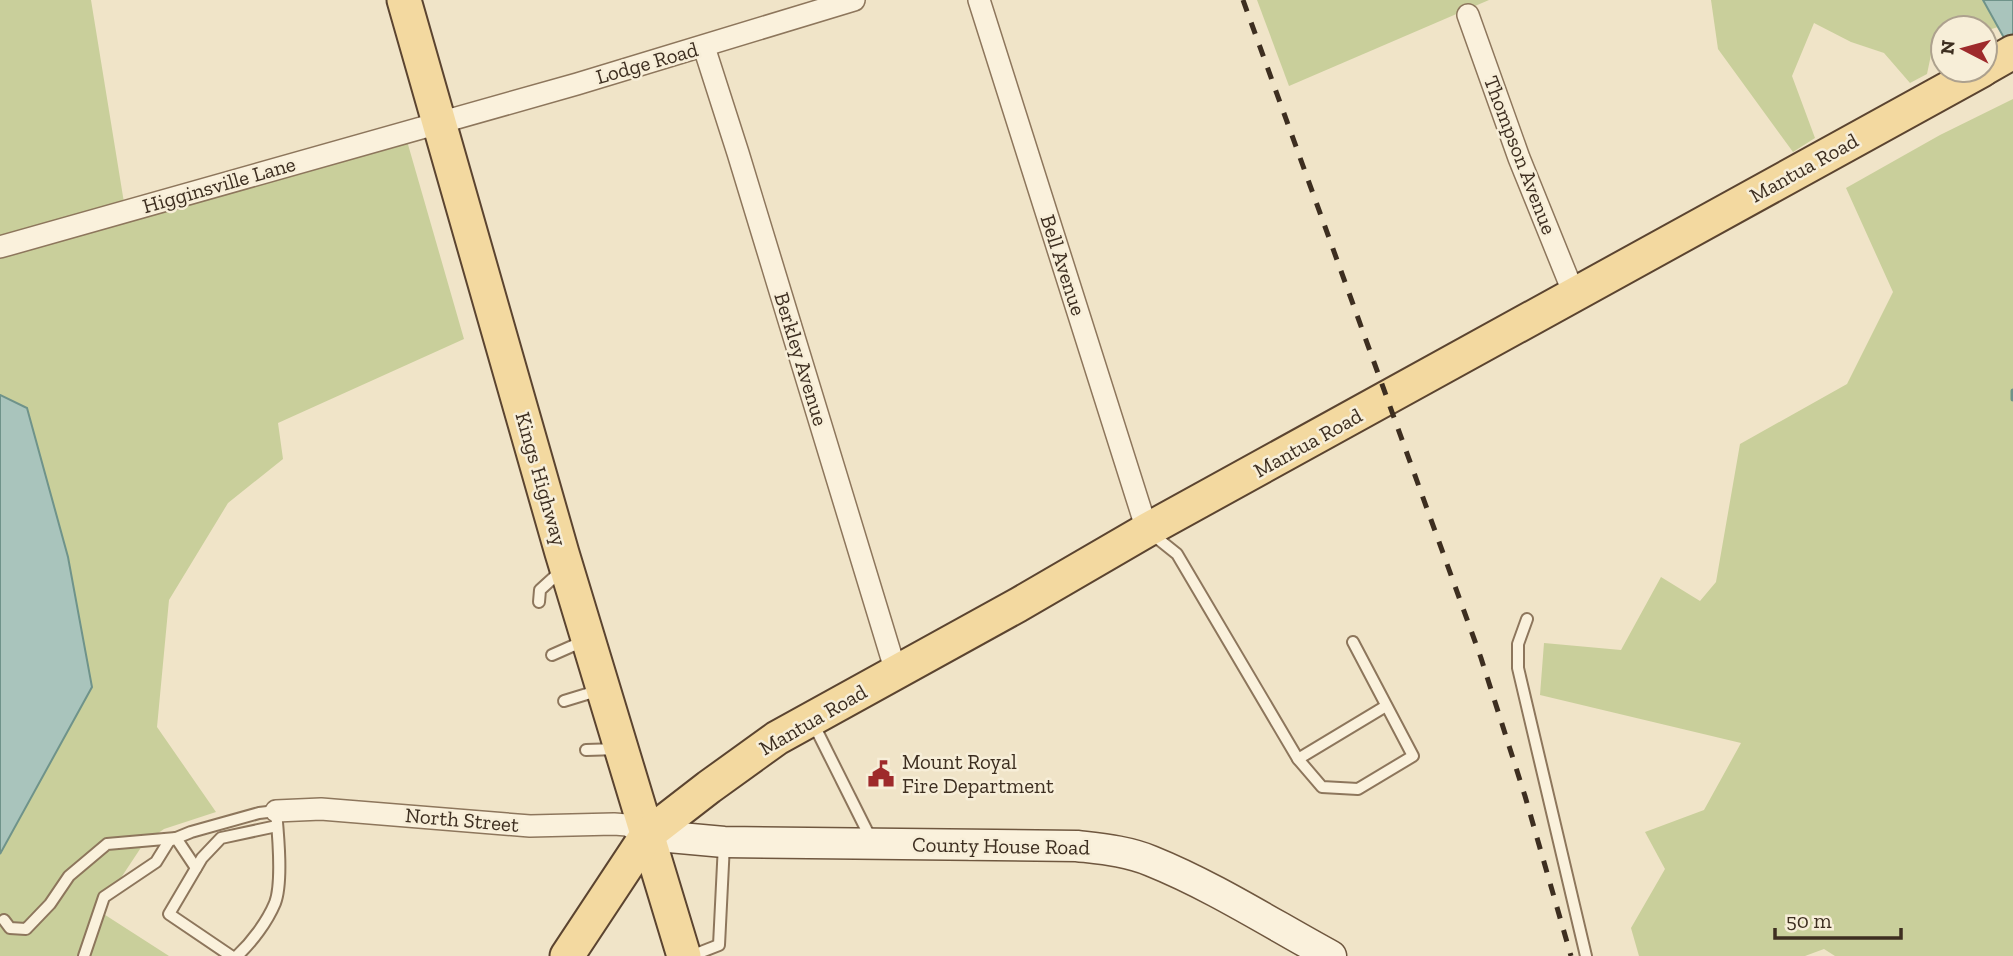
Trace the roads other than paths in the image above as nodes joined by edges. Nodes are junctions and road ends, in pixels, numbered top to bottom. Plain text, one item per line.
1 (404, 0) edge
2 (855, 0) edge
3 (979, 0) edge
4 (1468, 15) dead end
5 (704, 47) junction
6 (1956, 84) edge
7 (439, 122) junction
8 (0, 247) edge
9 (1574, 294) junction
10 (1147, 530) junction
11 (566, 565) junction
12 (539, 602) dead end
13 (1527, 619) dead end
14 (588, 639) junction
15 (1353, 642) dead end
16 (552, 655) dead end
17 (896, 672) junction
18 (603, 689) junction
19 (564, 701) dead end
20 (1386, 706) junction
21 (811, 719) junction
22 (621, 749) junction
23 (586, 750) dead end
24 (1298, 759) junction
25 (276, 818) junction
26 (647, 835) junction
27 (176, 838) junction
28 (724, 842) junction
29 (873, 844) junction
30 (196, 868) junction
31 (4, 920) dead end
32 (84, 956) edge
33 (231, 956) edge
34 (237, 956) edge
35 (567, 956) edge
36 (684, 956) edge
37 (691, 956) edge
38 (1331, 956) edge
39 (1586, 956) edge

1 - 7 main road, Kings Highway
2 - 5 street, Lodge Road
3 - 10 street, Bell Avenue
4 - 9 street, Thompson Avenue
5 - 7 street, Lodge Road
5 - 17 street, Berkley Avenue
6 - 9 main road, Mantua Road
7 - 8 street, Higginsville Lane
7 - 11 main road, Kings Highway
9 - 10 main road, Mantua Road
10 - 17 main road, Mantua Road
10 - 24 lane
11 - 12 lane
11 - 14 main road, Kings Highway
13 - 39 lane
14 - 16 lane
14 - 18 main road, Kings Highway
15 - 20 lane
17 - 21 main road, Mantua Road
18 - 19 lane
18 - 22 main road, Kings Highway
20 - 24 lane
20 - 24 lane
21 - 26 main road, Mantua Road
21 - 29 lane
22 - 23 lane
22 - 26 main road, Kings Highway
25 - 26 street, North Street
25 - 27 lane
25 - 30 lane
25 - 34 lane
26 - 28 street, County House Road
26 - 35 main road, Mantua Road
26 - 36 main road, Kings Highway
27 - 30 lane
27 - 31 lane
27 - 32 lane
28 - 29 street, County House Road
28 - 37 lane
29 - 38 street, County House Road
30 - 33 lane

